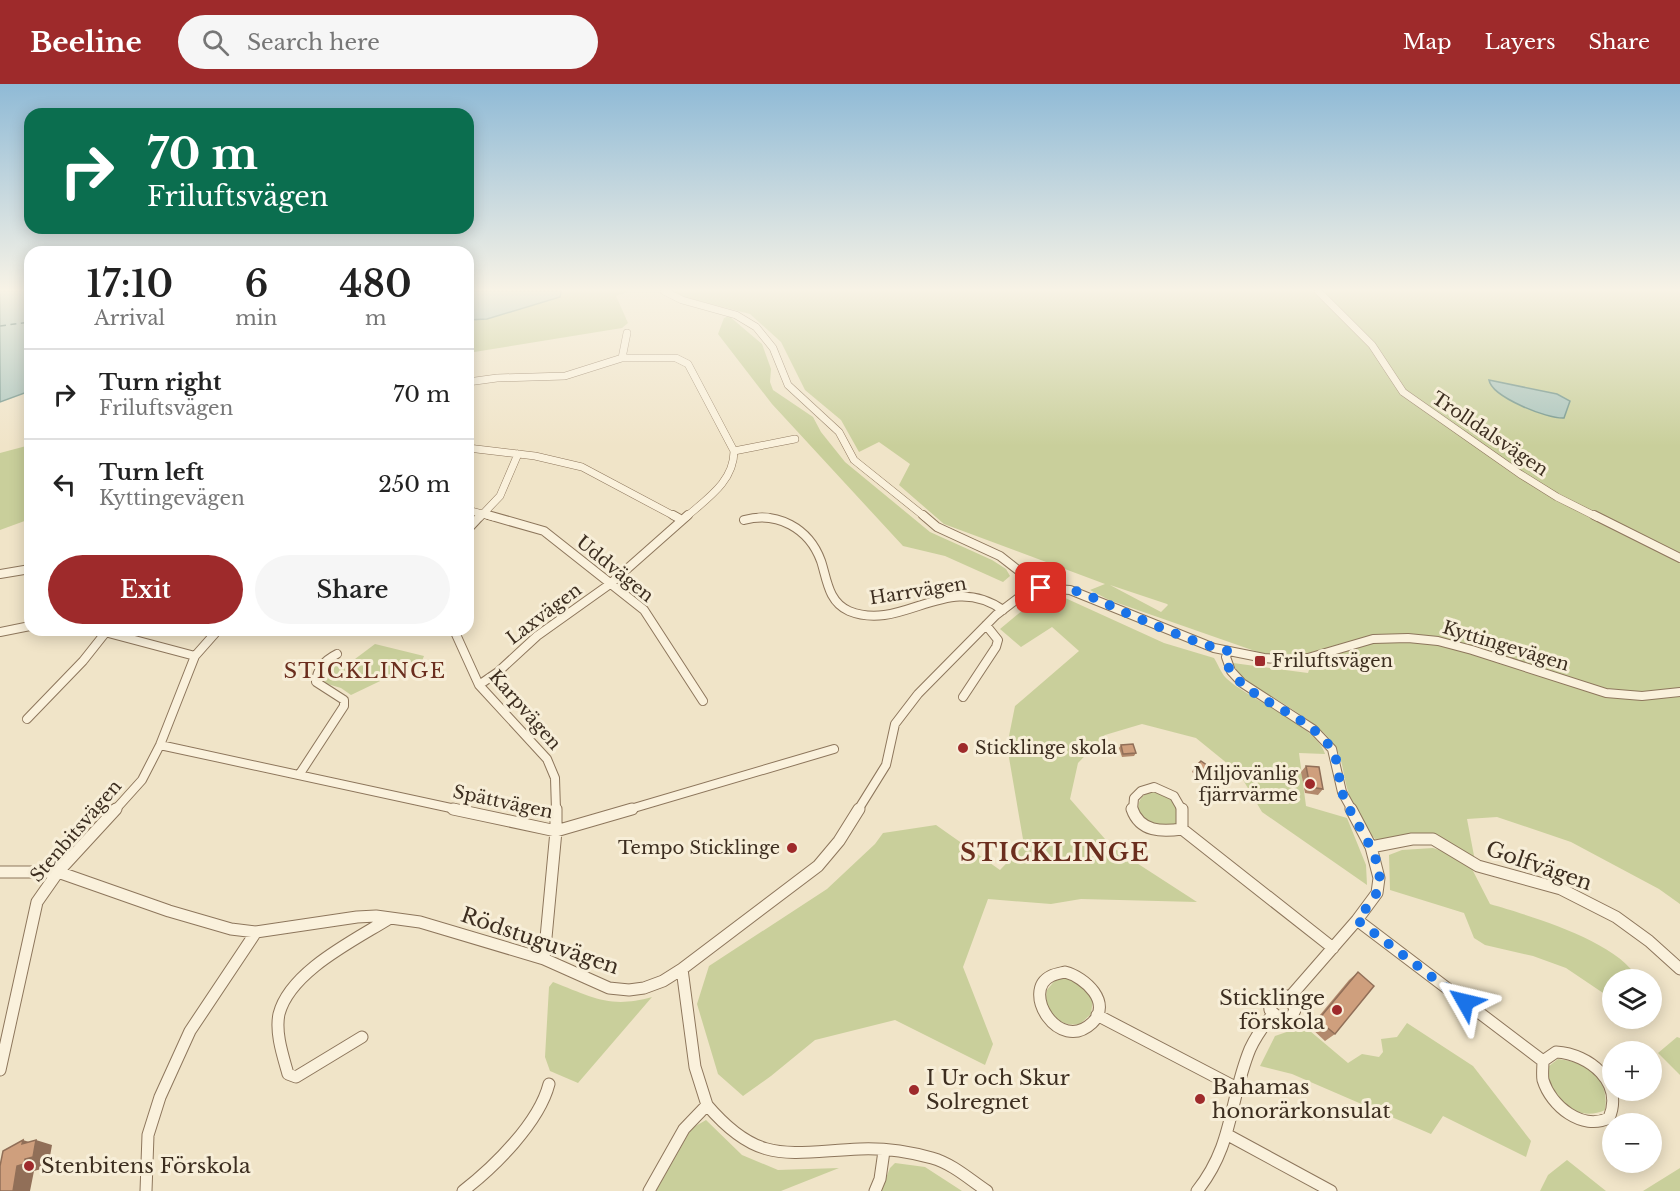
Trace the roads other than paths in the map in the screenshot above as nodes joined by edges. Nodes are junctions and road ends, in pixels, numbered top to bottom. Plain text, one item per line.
1 (625, 343) edge
2 (769, 343) edge
3 (1370, 343) edge
4 (622, 358) junction
5 (474, 381) edge
6 (795, 439) dead end
7 (474, 449) edge
8 (734, 451) junction
9 (518, 454) junction
10 (474, 512) edge
11 (483, 515) junction
12 (682, 520) junction
13 (744, 520) dead end
14 (474, 523) edge
15 (1680, 558) edge
16 (24, 570) edge
17 (0, 574) edge
18 (610, 584) junction
19 (1041, 588) junction
20 (1003, 610) junction
21 (986, 625) junction
22 (24, 627) edge
23 (0, 632) edge
24 (98, 636) edge
25 (120, 636) edge
26 (213, 636) edge
27 (456, 636) edge
28 (1228, 651) junction
29 (337, 654) dead end
30 (195, 656) junction
31 (479, 685) junction
32 (1680, 692) edge
33 (963, 697) dead end
34 (703, 701) dead end
35 (27, 719) dead end
36 (160, 745) junction
37 (834, 749) dead end
38 (298, 775) junction
39 (1182, 829) junction
40 (556, 831) junction
41 (1371, 847) junction
42 (0, 872) edge
43 (58, 872) junction
44 (390, 918) junction
45 (1357, 920) junction
46 (256, 932) junction
47 (1333, 948) junction
48 (544, 959) junction
49 (682, 969) junction
50 (1680, 969) edge
51 (1289, 998) junction
52 (1273, 1014) junction
53 (1097, 1015) junction
54 (362, 1037) dead end
55 (1543, 1061) junction
56 (0, 1070) edge
57 (549, 1084) dead end
58 (1237, 1088) junction
59 (707, 1105) junction
60 (1226, 1134) junction
61 (884, 1151) junction
62 (146, 1191) edge
63 (463, 1191) edge
64 (649, 1191) edge
65 (875, 1191) edge
66 (987, 1191) edge
67 (1197, 1191) edge
68 (1331, 1191) edge

1 - 4 street
2 - 19 street
3 - 15 street, Trolldalsvägen
4 - 5 street
4 - 8 street
6 - 8 street
7 - 9 street
8 - 12 street, Laxvägen
9 - 11 street
9 - 12 street
10 - 11 street, Uddvägen
11 - 14 street
11 - 18 street, Uddvägen
12 - 18 street, Laxvägen
13 - 20 street, Harrvägen
16 - 17 street
18 - 31 street, Laxvägen
18 - 34 street, Uddvägen
19 - 20 street, Rödstuguvägen
19 - 28 street, Kyttingevägen
20 - 21 street, Rödstuguvägen
21 - 33 street
21 - 49 street, Rödstuguvägen
22 - 23 street
24 - 35 street
25 - 30 street
26 - 30 street, Stenbitsvägen
27 - 31 street, Karpvägen
28 - 32 street, Kyttingevägen
28 - 41 street
29 - 38 street
30 - 36 street, Stenbitsvägen
31 - 40 street, Karpvägen
36 - 38 street, Spättvägen
36 - 43 street, Stenbitsvägen
37 - 40 street, Spättvägen
38 - 40 street, Spättvägen
39 - 39 street
39 - 47 street
40 - 48 street, Karpvägen
41 - 45 street
41 - 50 street, Golfvägen
42 - 43 street, Rödstuguvägen
43 - 46 street, Rödstuguvägen
43 - 56 street, Stenbitsvägen
44 - 46 street, Rödstuguvägen
44 - 48 street, Rödstuguvägen
44 - 54 street
45 - 47 street
45 - 55 street
46 - 62 street
47 - 51 street
48 - 49 street, Rödstuguvägen
49 - 59 street
51 - 52 street
51 - 52 street
52 - 58 street
53 - 53 street
53 - 58 street
55 - 55 street
57 - 63 street
58 - 60 street
59 - 61 street
59 - 64 street
60 - 67 street
60 - 68 street
61 - 65 street
61 - 66 street

